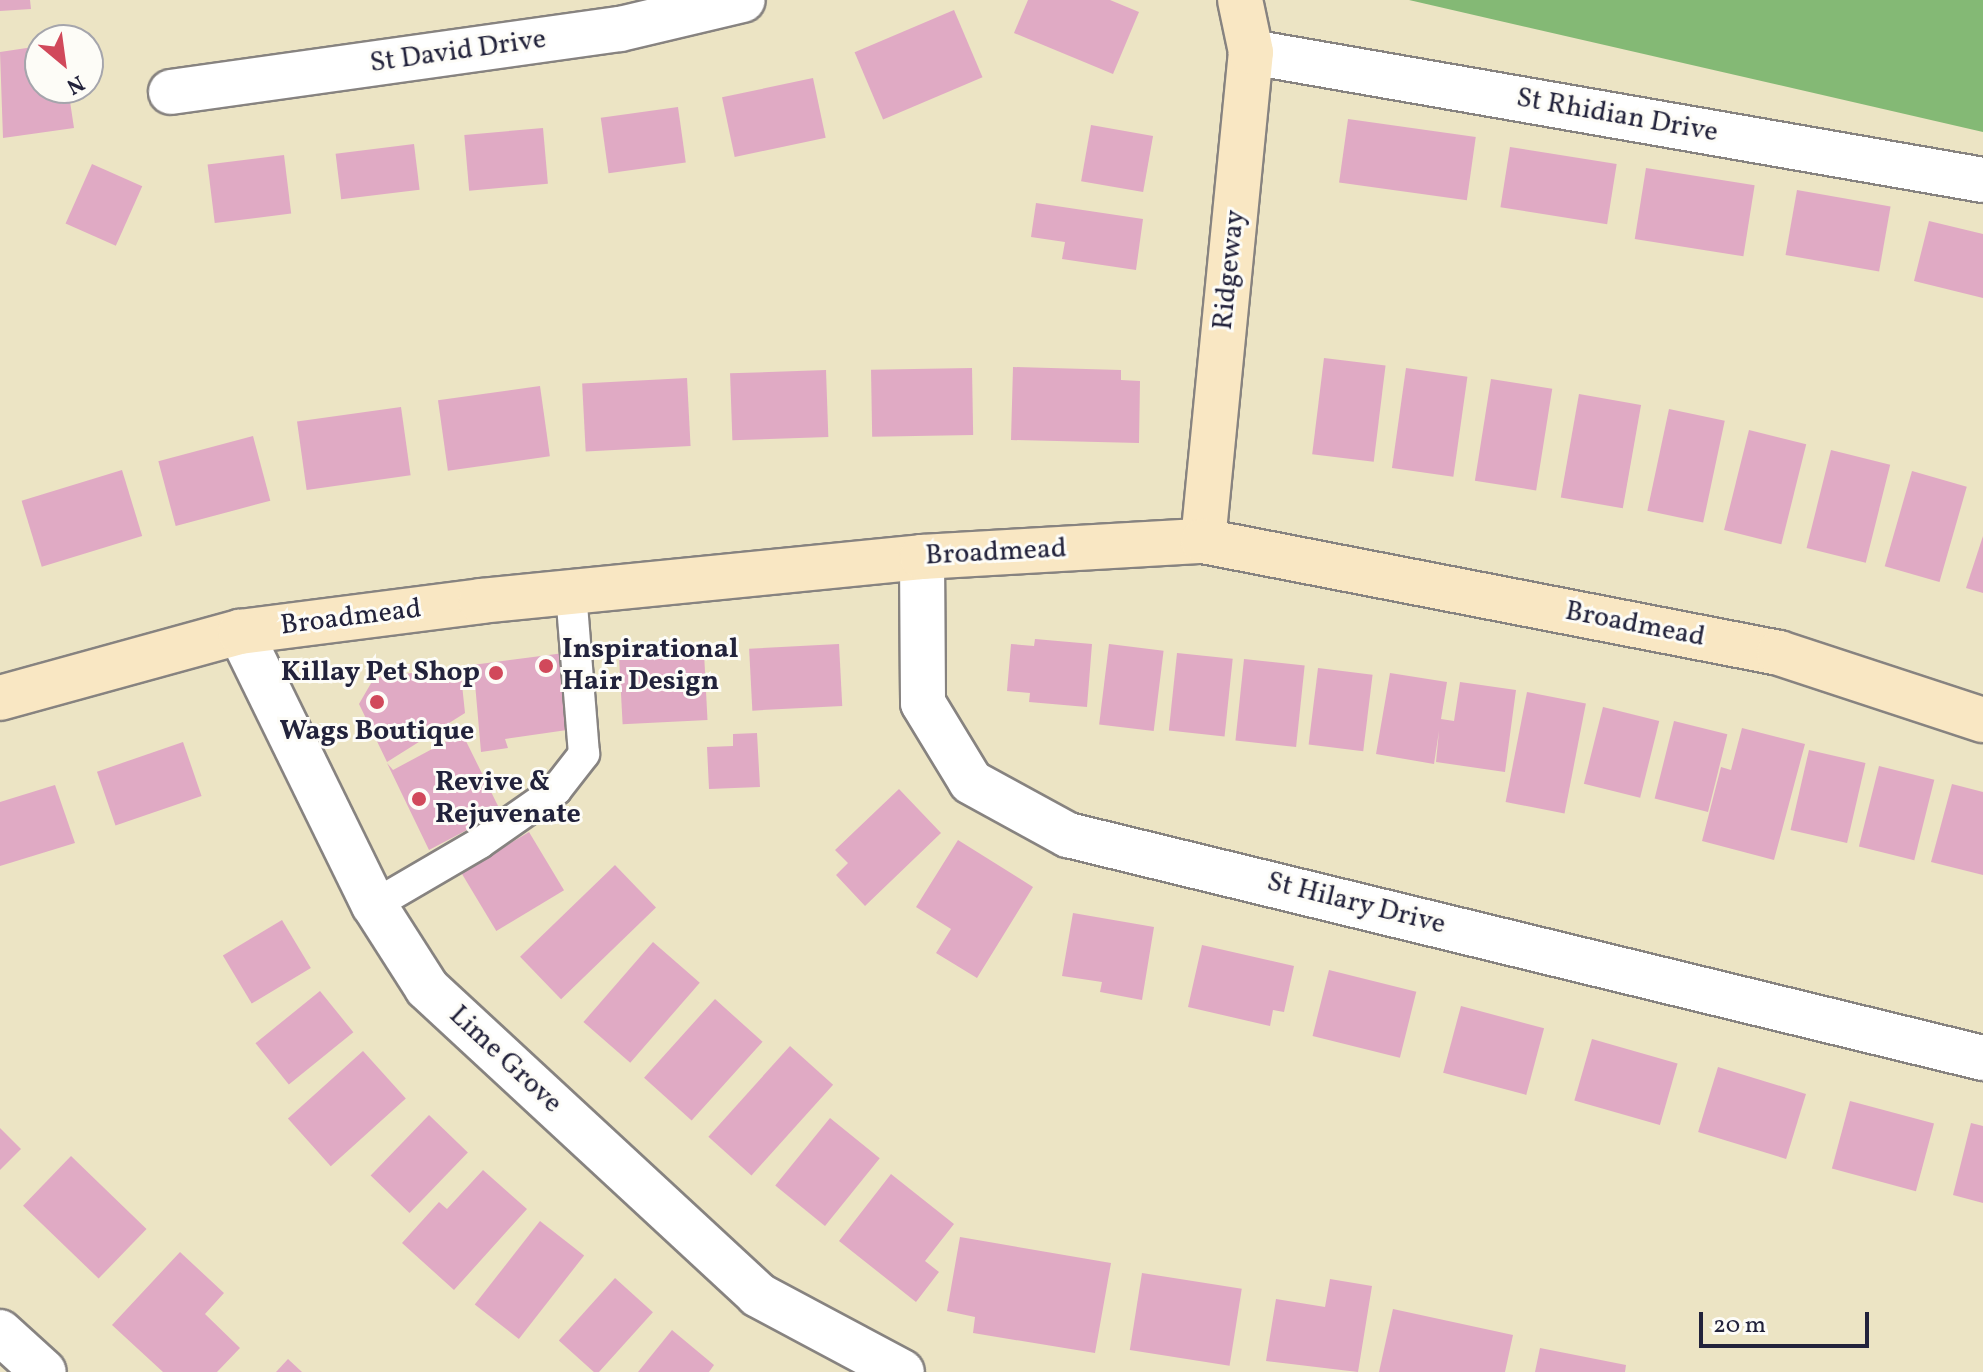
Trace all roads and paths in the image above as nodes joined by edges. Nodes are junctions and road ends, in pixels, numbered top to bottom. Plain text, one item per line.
1 (743, 0) edge
2 (1240, 0) edge
3 (1251, 52) junction
4 (166, 89) dead end
5 (1983, 180) edge
6 (1203, 541) junction
7 (922, 557) junction
8 (571, 592) junction
9 (240, 632) junction
10 (0, 698) edge
11 (1983, 720) edge
12 (374, 905) junction
13 (1983, 1058) edge
14 (0, 1332) edge
15 (44, 1372) edge
16 (902, 1372) edge

1 - 4 street, St David Drive
2 - 3 street, Ridgeway
3 - 5 street, St Rhidian Drive
3 - 6 street, Ridgeway
6 - 7 street, Broadmead
6 - 11 street, Broadmead
7 - 8 street, Broadmead
7 - 13 street, St Hilary Drive
8 - 9 street, Broadmead
8 - 12 lane
9 - 10 street, Broadmead
9 - 12 street, Lime Grove
12 - 16 street, Lime Grove
14 - 15 street

